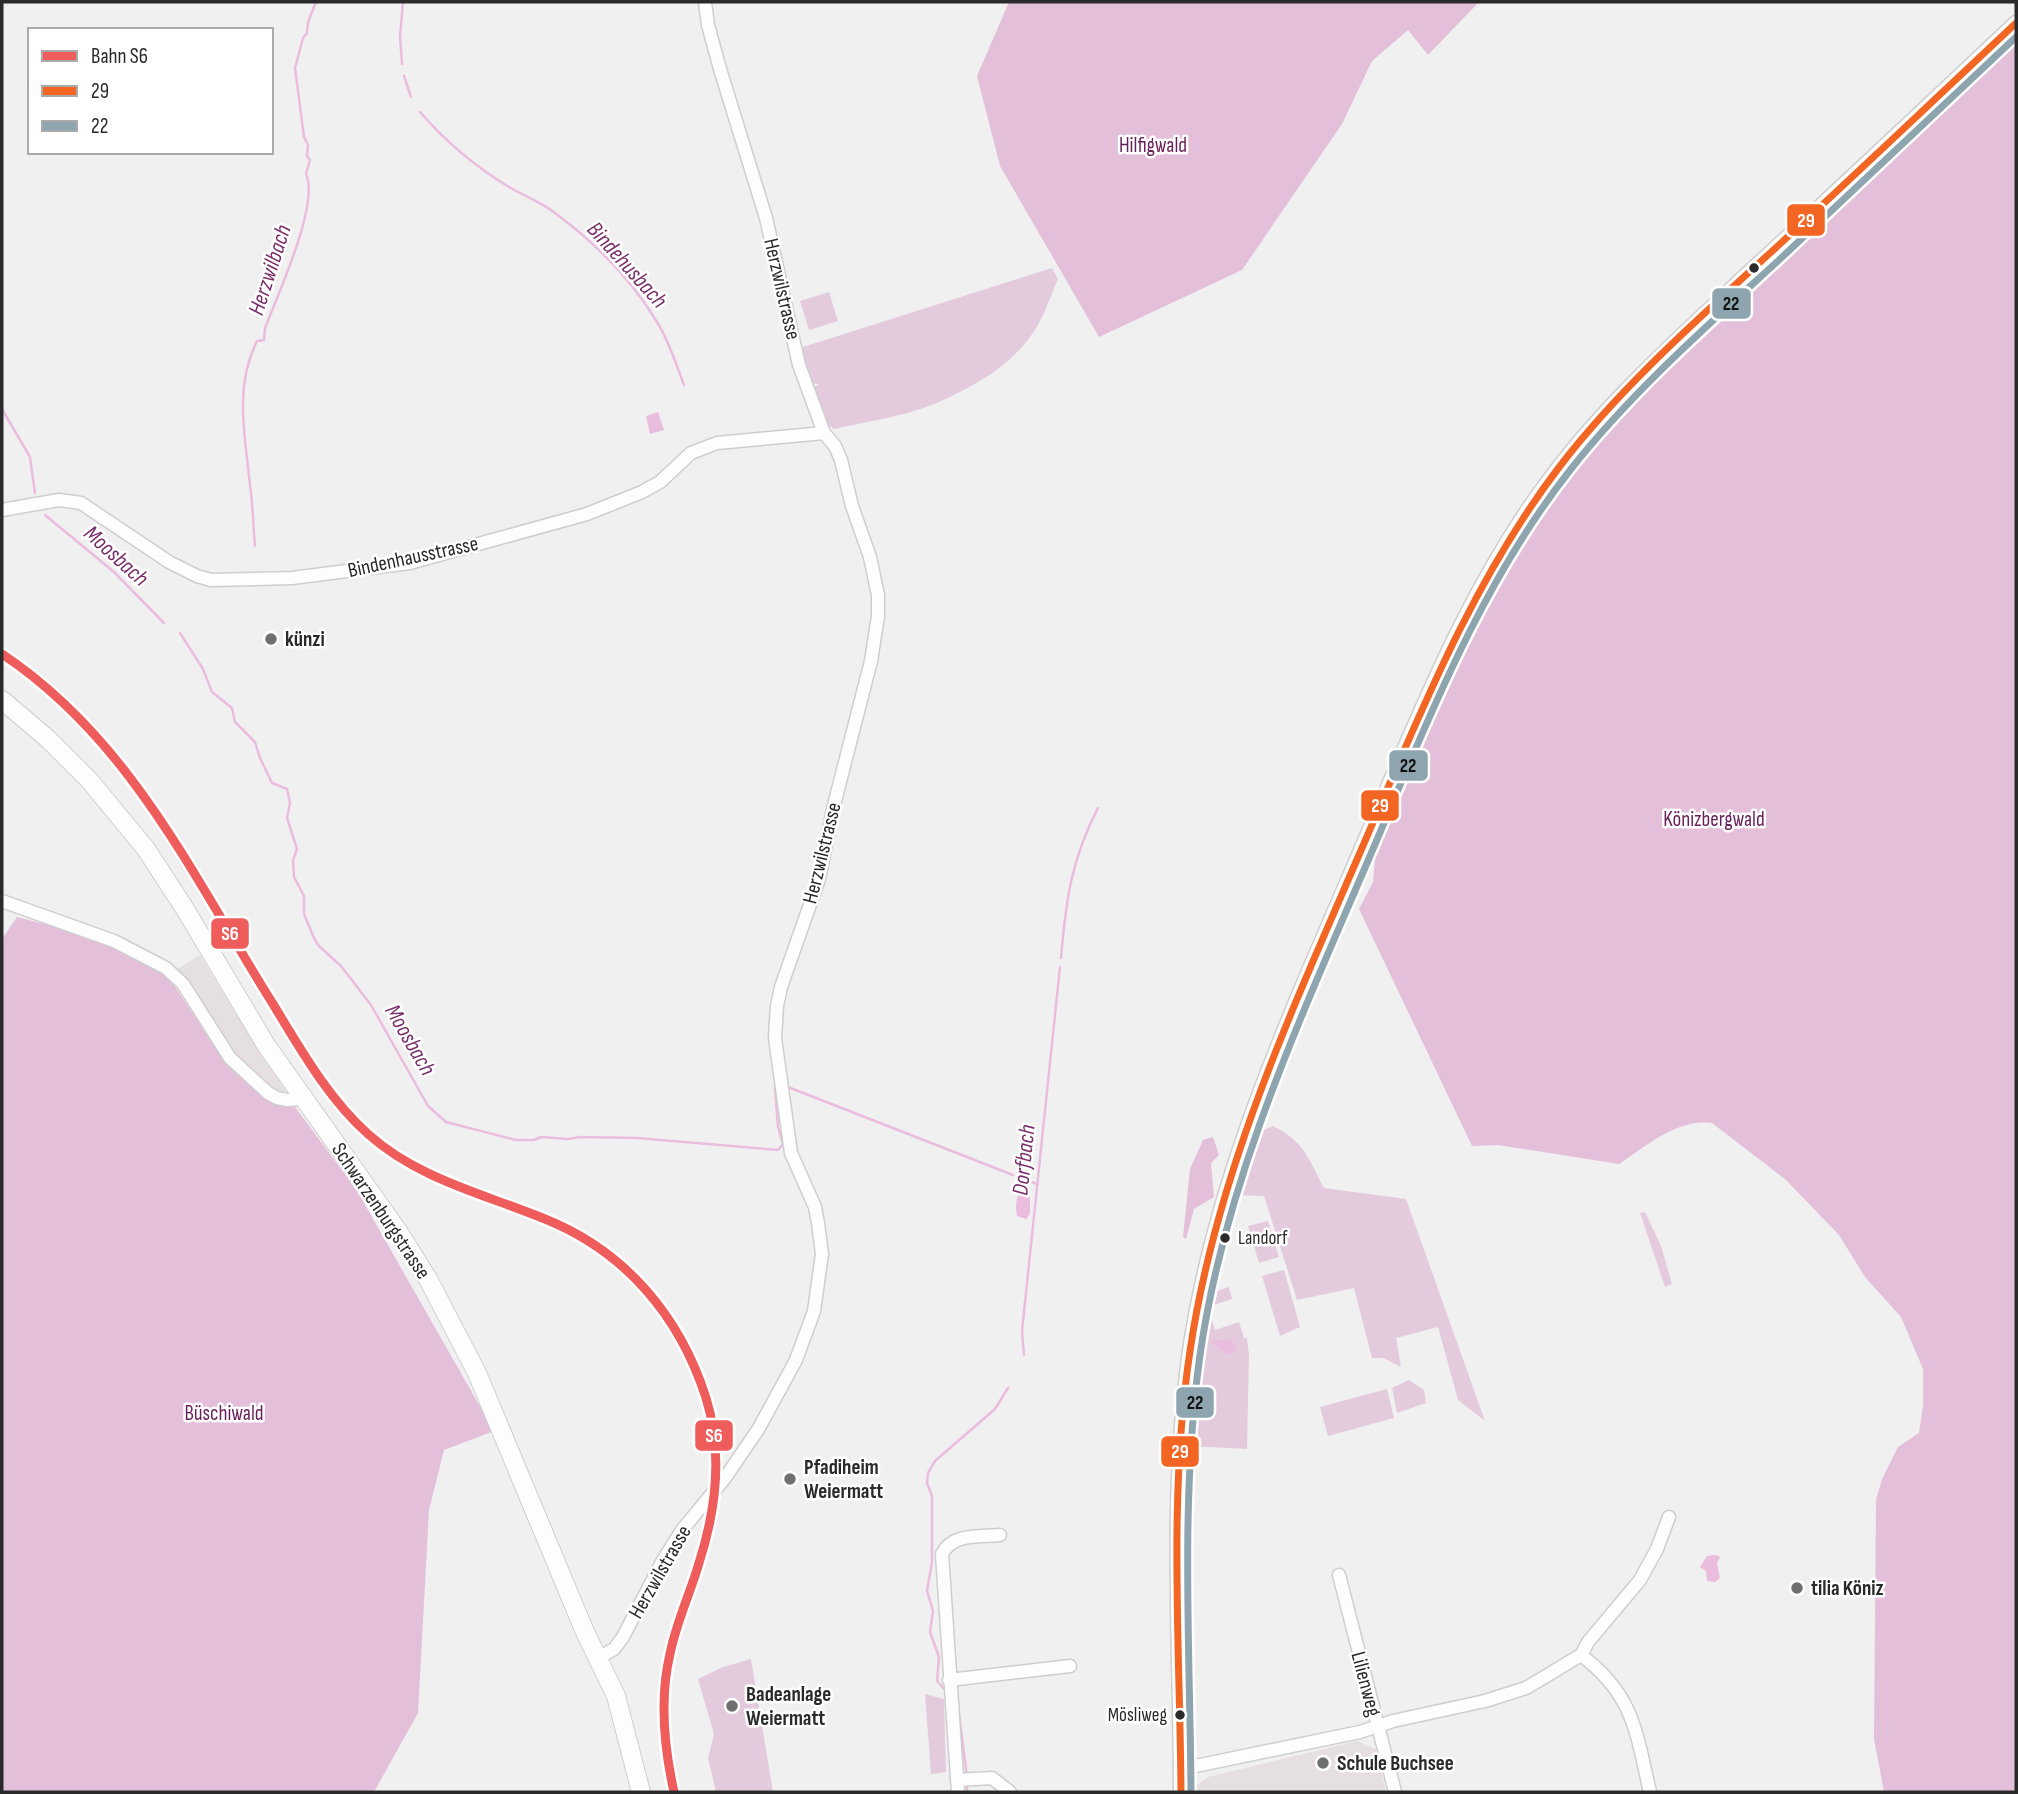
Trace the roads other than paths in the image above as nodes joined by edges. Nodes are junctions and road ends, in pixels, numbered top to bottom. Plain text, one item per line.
1 (705, 2) edge
2 (2016, 23) edge
3 (824, 433) junction
4 (2, 510) edge
5 (2, 700) edge
6 (2, 901) edge
7 (303, 1099) junction
8 (1668, 1517) dead end
9 (1000, 1535) dead end
10 (1339, 1574) dead end
11 (1581, 1655) junction
12 (598, 1658) junction
13 (1070, 1666) dead end
14 (949, 1679) junction
15 (1378, 1725) junction
16 (1181, 1769) junction
17 (958, 1786) edge
18 (641, 1792) edge
19 (1010, 1792) edge
20 (1181, 1792) edge
21 (1395, 1792) edge
22 (1650, 1792) edge

1 - 3 street, Herzwilstrasse
2 - 16 street
3 - 4 street, Bindenhausstrasse
3 - 12 street, Herzwilstrasse
5 - 7 main road, Schwarzenburgstrasse
6 - 7 street
7 - 12 main road, Schwarzenburgstrasse
8 - 11 street
9 - 14 street
10 - 15 street, Lilienweg
11 - 15 street
11 - 22 street
12 - 18 main road, Schwarzenburgstrasse
13 - 14 street
14 - 17 street
15 - 16 street
15 - 21 street, Lilienweg
16 - 20 street
17 - 19 street

